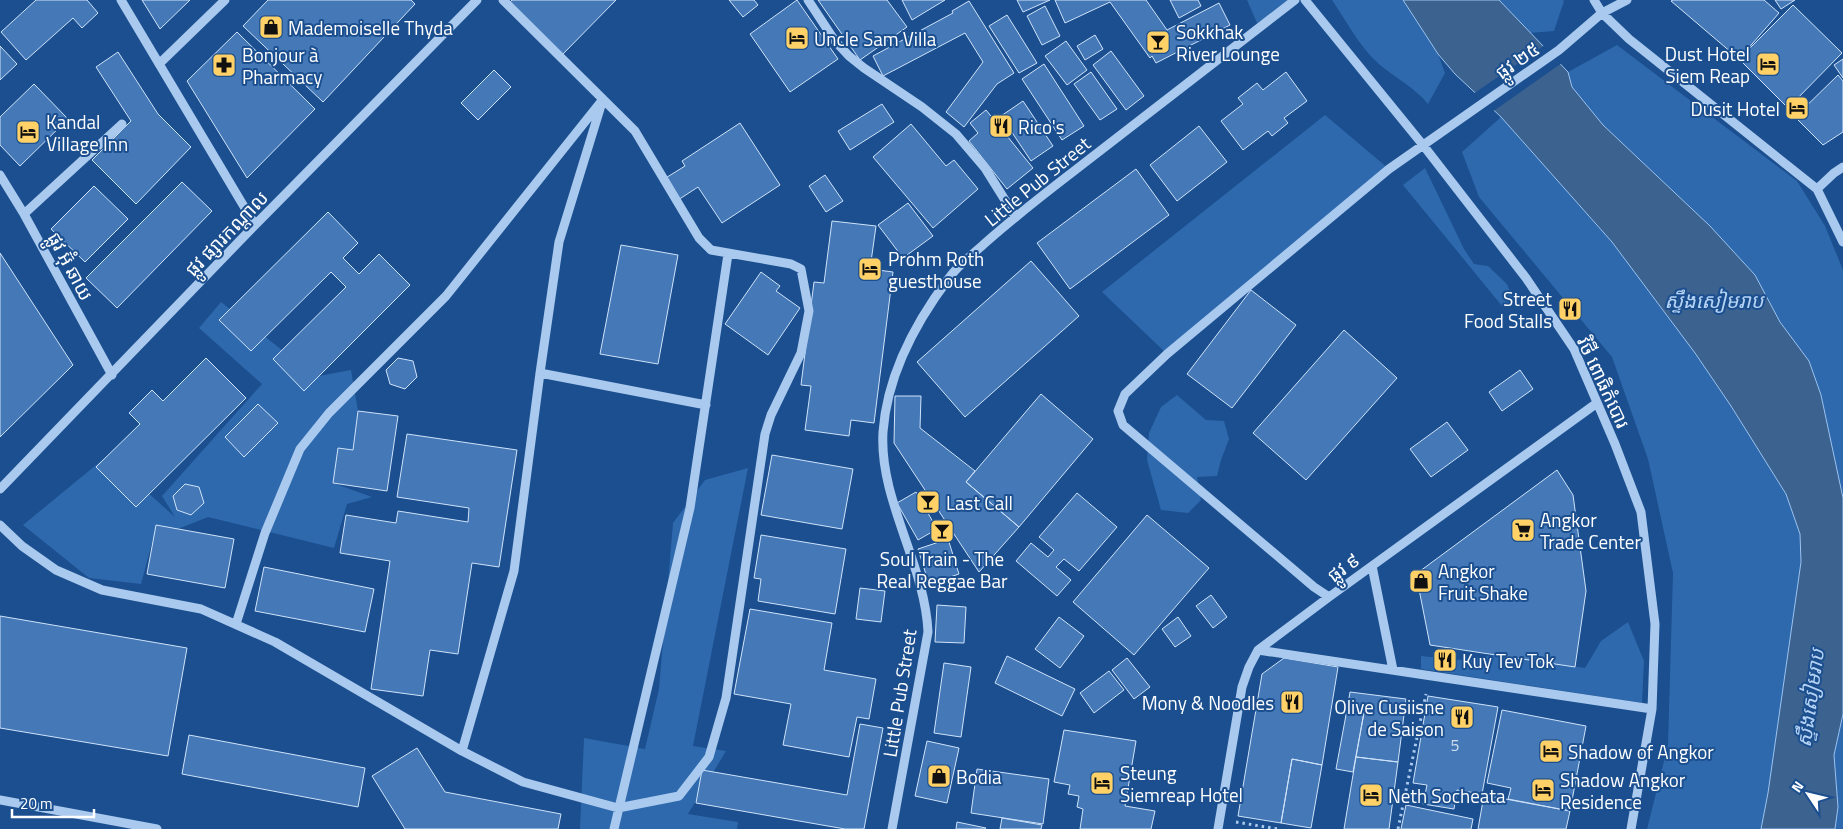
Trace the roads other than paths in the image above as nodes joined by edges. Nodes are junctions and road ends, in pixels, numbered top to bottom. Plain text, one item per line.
1 (121, 0) edge
2 (225, 0) edge
3 (477, 0) edge
4 (503, 0) edge
5 (808, 0) edge
6 (1296, 0) edge
7 (1305, 0) edge
8 (1594, 0) edge
9 (1627, 0) edge
10 (1602, 13) junction
11 (159, 64) junction
12 (603, 99) junction
13 (122, 124) dead end
14 (1423, 144) junction
15 (1843, 167) edge
16 (0, 175) edge
17 (1817, 189) junction
18 (24, 214) junction
19 (1015, 216) junction
20 (255, 225) junction
21 (1843, 242) edge
22 (728, 254) junction
23 (540, 372) junction
24 (112, 375) junction
25 (1597, 403) junction
26 (706, 405) junction
27 (0, 489) edge
28 (0, 525) edge
29 (1372, 566) junction
30 (1329, 597) junction
31 (236, 624) junction
32 (1258, 650) junction
33 (1393, 670) junction
34 (1652, 709) junction
35 (462, 751) junction
36 (0, 800) edge
37 (618, 808) junction
38 (157, 829) edge
39 (614, 829) edge
40 (892, 829) edge
41 (1218, 829) edge
42 (1631, 829) edge

1 - 11 street
2 - 11 street
3 - 20 street, ផ្លូវ ផ្សារកណ្តាល
4 - 12 street
5 - 19 street
6 - 19 street, Little Pub Street
7 - 14 street, វិថី ពោធិកំបោរ
8 - 10 street
9 - 10 street, ផ្លូវ ២៥
10 - 14 street, ផ្លូវ ២៥
10 - 17 street
11 - 20 street
12 - 22 street
12 - 23 street
12 - 31 street
13 - 18 street
14 - 25 street, វិថី ពោធិកំបោរ
14 - 30 street, ផ្លូវ ២៥
15 - 17 street
16 - 18 street, ផ្លូវ អ៊ុំ ឆាយ
17 - 21 street
18 - 24 street, ផ្លូវ អ៊ុំ ឆាយ
19 - 40 street, Little Pub Street
20 - 24 street, ផ្លូវ ផ្សារកណ្តាល
22 - 26 street
22 - 37 street
23 - 26 street
23 - 35 street
24 - 27 street, ផ្លូវ ផ្សារកណ្តាល
25 - 29 street, ផ្លូវ ៩
25 - 34 street, វិថី ពោធិកំបោរ
26 - 37 street
28 - 31 street
29 - 30 street, ផ្លូវ ៩
29 - 33 street
30 - 32 street, ផ្លូវ ៩
31 - 35 street
32 - 33 street
32 - 41 street, ផ្លូវ ៩
33 - 34 street
34 - 42 street, វិថី ពោធិកំបោរ
35 - 37 street
36 - 38 street
37 - 39 street

